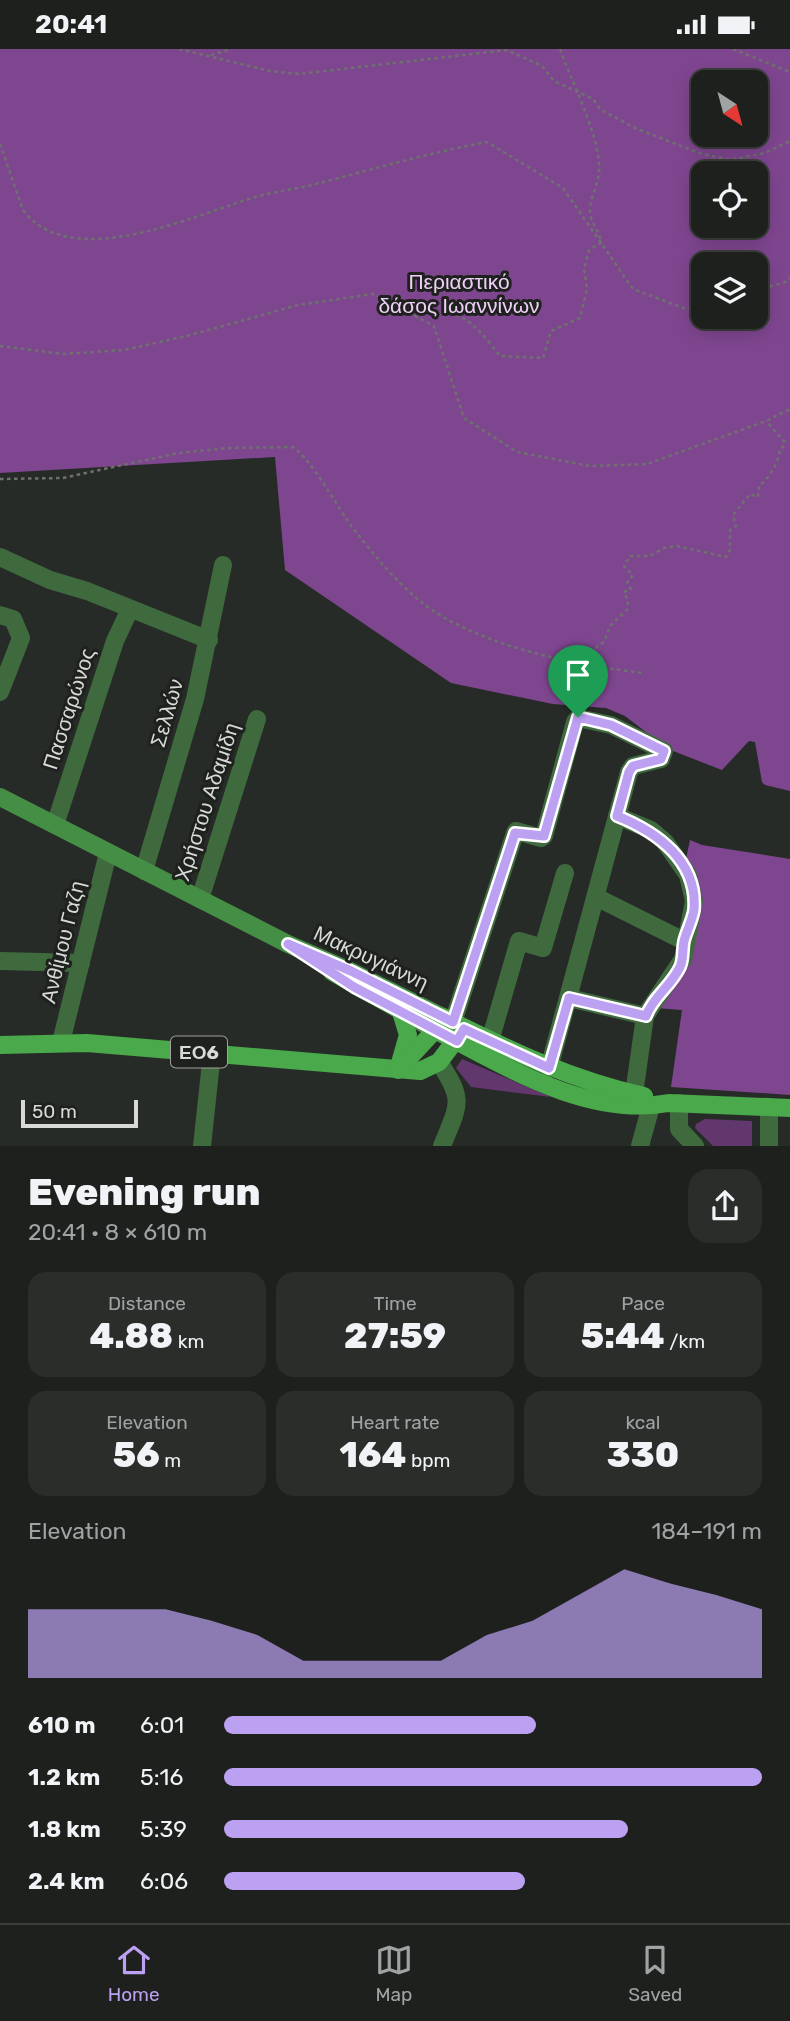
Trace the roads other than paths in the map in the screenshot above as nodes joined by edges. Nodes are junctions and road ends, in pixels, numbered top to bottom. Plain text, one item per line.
1 (0, 557) edge
2 (223, 565) dead end
3 (130, 608) junction
4 (0, 615) edge
5 (209, 640) junction
6 (0, 692) edge
7 (257, 719) dead end
8 (0, 797) edge
9 (617, 816) junction
10 (55, 825) junction
11 (108, 853) junction
12 (144, 871) junction
13 (565, 873) dead end
14 (596, 897) junction
15 (200, 899) junction
16 (684, 941) junction
17 (288, 944) junction
18 (0, 961) edge
19 (81, 963) junction
20 (569, 998) junction
21 (401, 1011) junction
22 (646, 1016) junction
23 (450, 1028) junction
24 (490, 1041) junction
25 (61, 1042) junction
26 (0, 1045) edge
27 (212, 1053) junction
28 (439, 1062) junction
29 (549, 1068) junction
30 (398, 1070) junction
31 (635, 1094) junction
32 (666, 1104) junction
33 (769, 1107) junction
34 (790, 1108) edge
35 (202, 1146) edge
36 (442, 1146) edge
37 (640, 1146) edge
38 (695, 1146) edge
39 (769, 1146) edge

1 - 3 street
2 - 5 street, Σελλών
3 - 5 street
3 - 10 street, Πασσαρώνος
4 - 6 street
5 - 12 street, Σελλών
7 - 15 street, Χρήστου Αδαμίδη
8 - 10 main road, Μακρυγιάννη
9 - 14 street
9 - 16 street
9 - 23 street
10 - 11 main road, Μακρυγιάννη
11 - 12 main road, Μακρυγιάννη
11 - 19 street, Ανθίμου Γαζη
12 - 15 main road, Μακρυγιάννη
13 - 24 street
14 - 16 street
14 - 20 street
15 - 17 main road, Μακρυγιάννη
16 - 22 street
17 - 21 main road, Μακρυγιάννη
17 - 23 main road, Μακρυγιάννη
18 - 19 street
19 - 25 street, Ανθίμου Γαζη
20 - 22 street
20 - 29 street
21 - 23 main road, Μακρυγιάννη
21 - 30 main road
22 - 31 street
23 - 24 main road, Μακρυγιάννη
23 - 28 main road
23 - 30 main road
23 - 32 main road, Μακρυγιάννη
24 - 29 main road, Μακρυγιάννη
25 - 26 main road, ΕΟ6
25 - 27 main road, ΕΟ6
27 - 30 main road, ΕΟ6
27 - 35 street
28 - 30 main road, ΕΟ6
28 - 36 street
29 - 31 main road, Μακρυγιάννη
31 - 32 main road, Μακρυγιάννη
32 - 33 main road, Μακρυγιάννη
32 - 37 street
32 - 38 street
33 - 34 main road, Μακρυγιάννη
33 - 39 street

